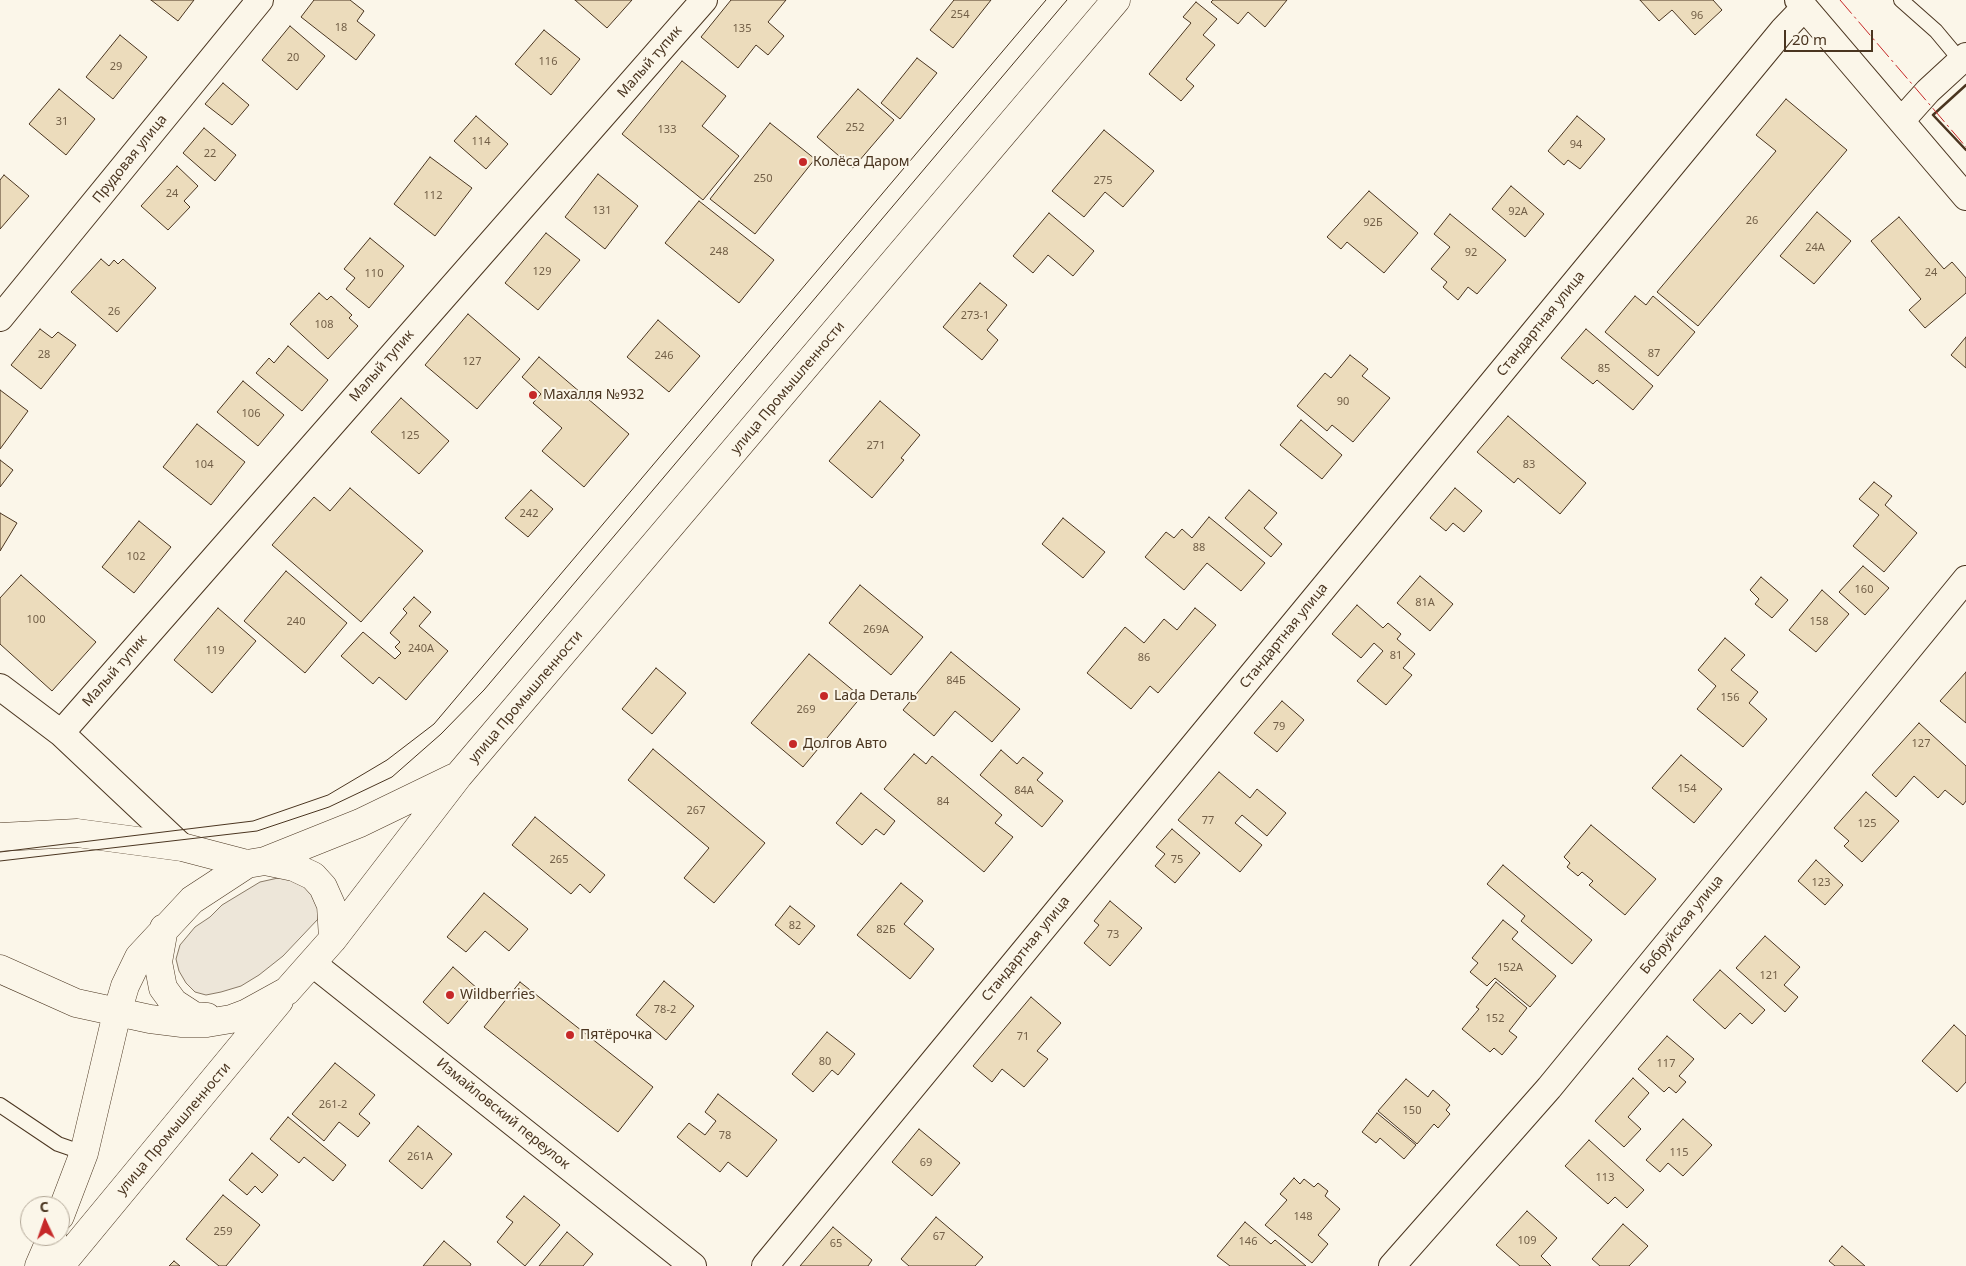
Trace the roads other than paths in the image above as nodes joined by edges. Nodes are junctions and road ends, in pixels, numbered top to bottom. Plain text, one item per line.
1 (260, 0) edge
2 (704, 0) edge
3 (1116, 0) edge
4 (1901, 0) edge
5 (1801, 4) edge
6 (1963, 59) edge
7 (1902, 120) junction
8 (1966, 197) edge
9 (0, 318) edge
10 (1966, 579) edge
11 (0, 687) edge
12 (61, 733) junction
13 (459, 775) junction
14 (0, 837) edge
15 (182, 846) junction
16 (256, 863) junction
17 (164, 928) junction
18 (333, 939) junction
19 (312, 962) junction
20 (0, 969) edge
21 (287, 992) junction
22 (116, 1013) junction
23 (247, 1013) junction
24 (0, 1105) edge
25 (84, 1153) junction
26 (68, 1196) edge
27 (48, 1246) edge
28 (39, 1266) edge
29 (60, 1266) edge
30 (692, 1266) edge
31 (765, 1266) edge
32 (1392, 1266) edge

1 - 9 street, Прудовая улица
2 - 12 street, Малый тупик
3 - 13 main road, улица Промышленности
4 - 6 lane
5 - 7 street
5 - 31 street, Стандартная улица
6 - 7 street
7 - 8 street
10 - 32 street, Бобруйская улица
11 - 12 street
12 - 15 street
13 - 16 main road, улица Промышленности
13 - 18 main road, улица Промышленности
14 - 15 main road
15 - 16 main road
16 - 17 main road
16 - 18 main road
17 - 22 main road
17 - 23 main road
18 - 19 main road
19 - 21 main road
19 - 30 street, Измайловский переулок
20 - 22 main road
21 - 23 main road
21 - 29 main road, улица Промышленности
22 - 23 main road
22 - 25 main road
24 - 25 lane
25 - 26 main road
27 - 28 main road

